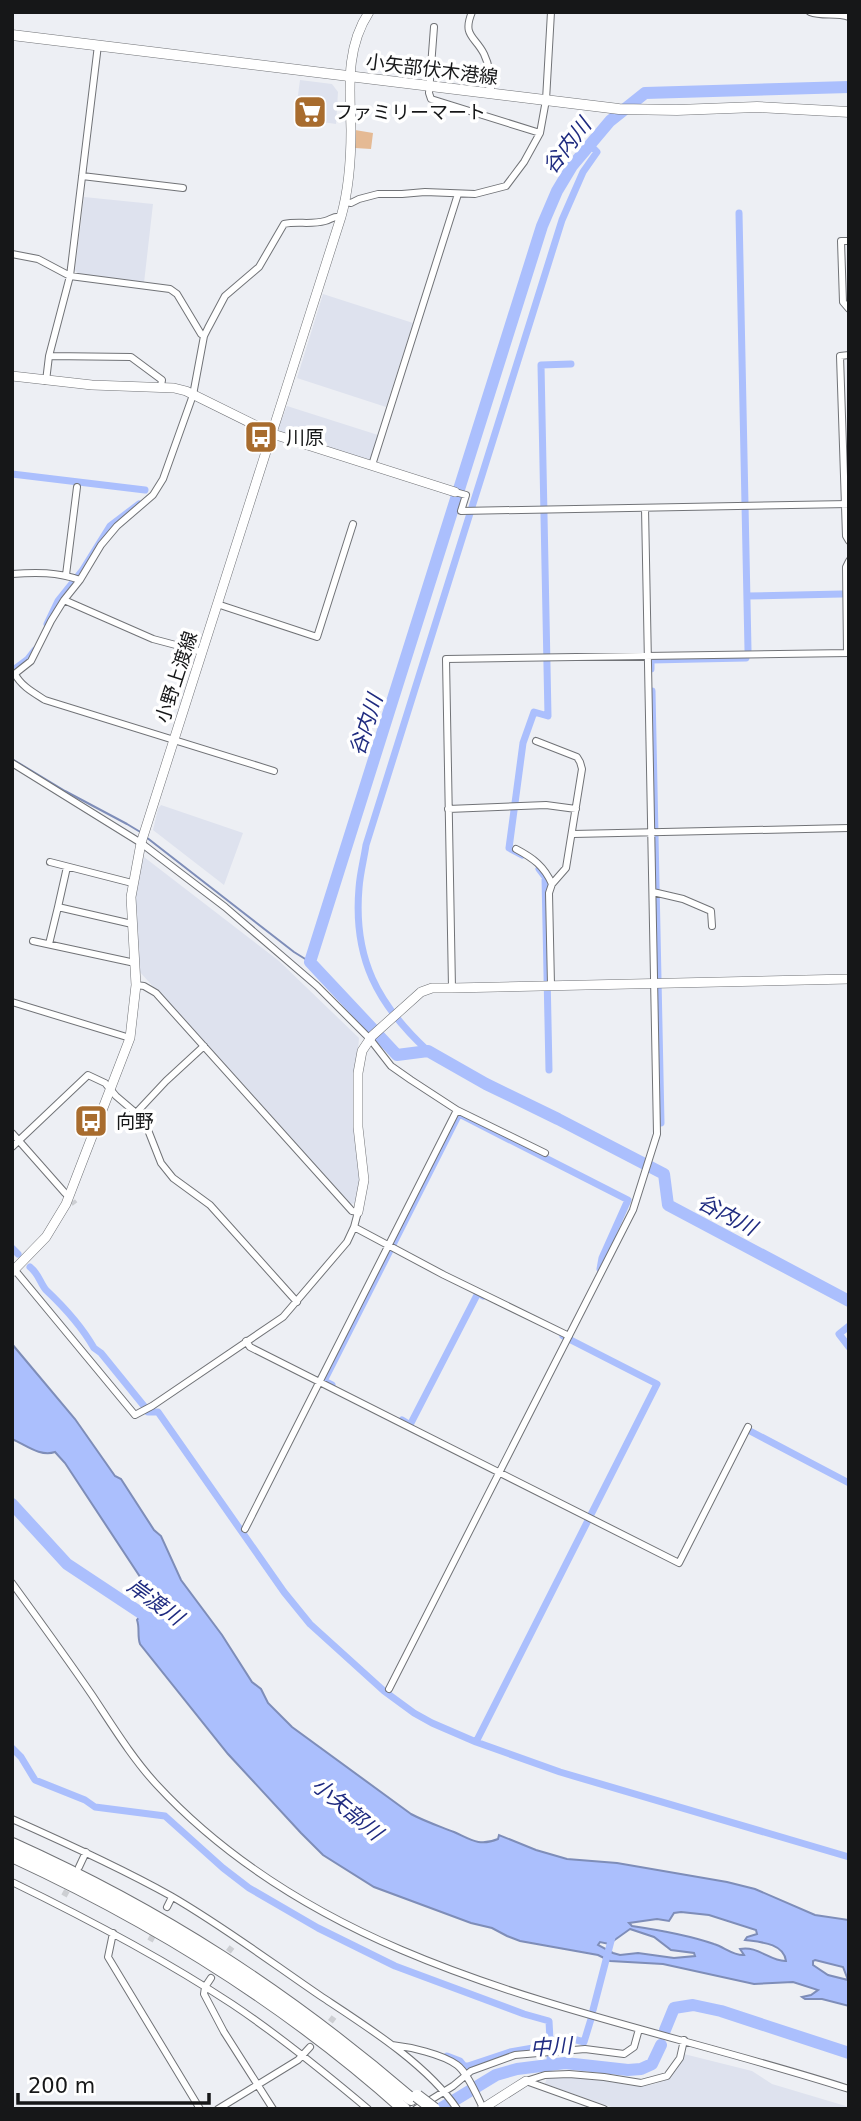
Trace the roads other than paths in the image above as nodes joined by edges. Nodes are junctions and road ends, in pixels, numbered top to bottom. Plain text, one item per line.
1 (369, 12) edge
2 (472, 12) edge
3 (551, 12) edge
4 (810, 12) edge
5 (849, 17) edge
6 (434, 27) dead end
7 (12, 35) edge
8 (99, 46) junction
9 (349, 77) junction
10 (430, 85) junction
11 (491, 94) junction
12 (546, 100) junction
13 (849, 112) edge
14 (540, 133) junction
15 (82, 176) junction
16 (183, 188) dead end
17 (458, 194) junction
18 (345, 202) junction
19 (341, 217) junction
20 (849, 241) edge
21 (12, 254) edge
22 (70, 276) junction
23 (849, 309) edge
24 (204, 336) junction
25 (849, 355) edge
26 (49, 356) junction
27 (12, 376) edge
28 (46, 381) junction
29 (161, 386) junction
30 (193, 395) junction
31 (272, 434) junction
32 (372, 465) junction
33 (77, 487) dead end
34 (459, 493) joint
35 (847, 504) edge
36 (645, 508) junction
37 (353, 524) dead end
38 (849, 541) edge
39 (849, 561) edge
40 (12, 574) edge
41 (66, 575) junction
42 (80, 580) junction
43 (64, 600) junction
44 (217, 604) junction
45 (202, 652) junction
46 (848, 653) edge
47 (648, 657) junction
48 (13, 675) edge
49 (174, 741) junction
50 (536, 741) dead end
51 (12, 763) edge
52 (274, 771) dead end
53 (448, 809) junction
54 (576, 809) junction
55 (849, 828) edge
56 (652, 831) junction
57 (573, 834) junction
58 (141, 843) junction
59 (516, 849) dead end
60 (50, 862) dead end
61 (67, 867) junction
62 (132, 883) junction
63 (552, 884) junction
64 (653, 892) junction
65 (58, 906) junction
66 (132, 924) junction
67 (712, 926) dead end
68 (33, 941) dead end
69 (49, 944) junction
70 (135, 963) junction
71 (849, 979) edge
72 (654, 984) junction
73 (136, 985) junction
74 (551, 985) junction
75 (452, 988) junction
76 (12, 1002) edge
77 (374, 1035) junction
78 (130, 1038) junction
79 (204, 1046) junction
80 (111, 1090) junction
81 (457, 1110) junction
82 (136, 1113) junction
83 (12, 1133) edge
84 (19, 1141) junction
85 (12, 1147) edge
86 (545, 1153) dead end
87 (65, 1193) tunnel mouth
88 (358, 1212) junction
89 (354, 1227) junction
90 (389, 1244) junction
91 (13, 1270) edge
92 (297, 1302) junction
93 (569, 1336) junction
94 (246, 1341) junction
95 (320, 1382) junction
96 (748, 1427) dead end
97 (500, 1473) junction
98 (245, 1529) dead end
99 (12, 1583) edge
100 (389, 1689) dead end
101 (12, 1819) edge
102 (12, 1844) edge
103 (86, 1852) junction
104 (12, 1856) edge
105 (79, 1867) dead end
106 (12, 1882) edge
107 (64, 1896) tunnel mouth
108 (172, 1897) junction
109 (60, 1905) junction
110 (167, 1907) dead end
111 (113, 1933) junction
112 (237, 1939) junction
113 (150, 1941) tunnel mouth
114 (232, 1947) tunnel mouth
115 (146, 1950) junction
116 (211, 1979) dead end
117 (205, 1987) junction
118 (341, 2009) junction
119 (334, 2017) tunnel mouth
120 (639, 2029) junction
121 (684, 2040) junction
122 (390, 2045) junction
123 (310, 2047) dead end
124 (304, 2055) junction
125 (467, 2079) junction
126 (526, 2081) junction
127 (258, 2084) junction
128 (849, 2089) edge
129 (446, 2092) junction
130 (412, 2105) edge
131 (483, 2108) edge
132 (200, 2109) edge
133 (218, 2109) edge
134 (273, 2109) edge
135 (368, 2109) edge
136 (435, 2109) edge
137 (457, 2109) edge
138 (604, 2109) edge

1 - 9 main road, 小野上渡線
2 - 11 street
3 - 12 street
4 - 5 street
6 - 10 street
7 - 8 main road, 小矢部伏木港線
8 - 9 main road, 小矢部伏木港線
8 - 15 street
9 - 10 main road, 小矢部伏木港線
9 - 18 main road, 小野上渡線
10 - 11 main road, 小矢部伏木港線
10 - 14 street
11 - 12 main road, 小矢部伏木港線
12 - 13 main road, 小矢部伏木港線
12 - 14 street
14 - 17 street
15 - 16 street
15 - 22 street
17 - 18 street
17 - 32 street
18 - 19 main road, 小野上渡線
19 - 24 street
19 - 31 main road, 小野上渡線
20 - 23 street
21 - 22 street
22 - 24 street
22 - 26 street
24 - 30 street
25 - 35 street
26 - 28 street
26 - 29 street
27 - 28 main road
28 - 29 main road
29 - 30 main road
30 - 31 main road
30 - 42 street
31 - 32 main road
31 - 44 main road, 小野上渡線
32 - 34 main road
33 - 41 street
34 - 36 street
35 - 36 street
35 - 38 street
36 - 47 street
37 - 44 street
39 - 46 street
40 - 41 street
41 - 42 street
42 - 43 street
43 - 45 street
43 - 48 street
44 - 45 main road, 小野上渡線
45 - 49 main road, 小野上渡線
46 - 47 street
47 - 53 street
47 - 56 street
48 - 49 street
49 - 52 street
49 - 58 main road, 小野上渡線
50 - 54 street
51 - 58 street
53 - 54 street
53 - 75 street
54 - 57 street
55 - 56 street
56 - 57 street
56 - 64 street
57 - 63 street
58 - 62 main road, 小野上渡線
58 - 77 street
59 - 63 street
60 - 61 street
61 - 62 street
61 - 65 street
62 - 66 main road, 小野上渡線
63 - 74 street
64 - 67 street
64 - 72 street
65 - 66 street
65 - 69 street
66 - 70 main road, 小野上渡線
68 - 69 street
69 - 70 street
70 - 73 main road, 小野上渡線
71 - 72 main road
72 - 74 main road
72 - 93 street
73 - 78 main road, 小野上渡線
73 - 79 street
74 - 75 main road
75 - 77 main road
76 - 78 street
77 - 81 street
77 - 88 main road
78 - 80 main road, 小野上渡線
79 - 82 street
79 - 88 street
80 - 82 street
80 - 84 street
80 - 91 main road, 小野上渡線
81 - 86 street
81 - 90 street
82 - 92 street
83 - 84 street
84 - 85 street
84 - 87 street
88 - 89 street
89 - 90 street
89 - 92 street
90 - 93 street
90 - 95 street
91 - 94 street
92 - 94 street
93 - 97 street
94 - 95 street
95 - 97 street
95 - 98 street
96 - 97 street
97 - 100 street
99 - 120 street
101 - 103 street
102 - 130 highway
103 - 105 street
103 - 108 street
104 - 130 highway
106 - 109 street
107 - 109 street
108 - 110 street
108 - 112 street
109 - 111 street
111 - 115 street
111 - 132 street
112 - 114 street
112 - 118 street
113 - 115 street
115 - 117 street
116 - 117 street
117 - 124 street
117 - 127 street
118 - 119 street
118 - 122 street
120 - 121 street
120 - 125 street
121 - 126 street
121 - 128 street
122 - 125 street
122 - 129 street
123 - 124 street
124 - 127 street
124 - 135 street
125 - 129 street
125 - 131 street
126 - 131 main road
126 - 138 street
127 - 133 street
127 - 134 street
129 - 130 street
129 - 137 street
130 - 136 highway, bridge

